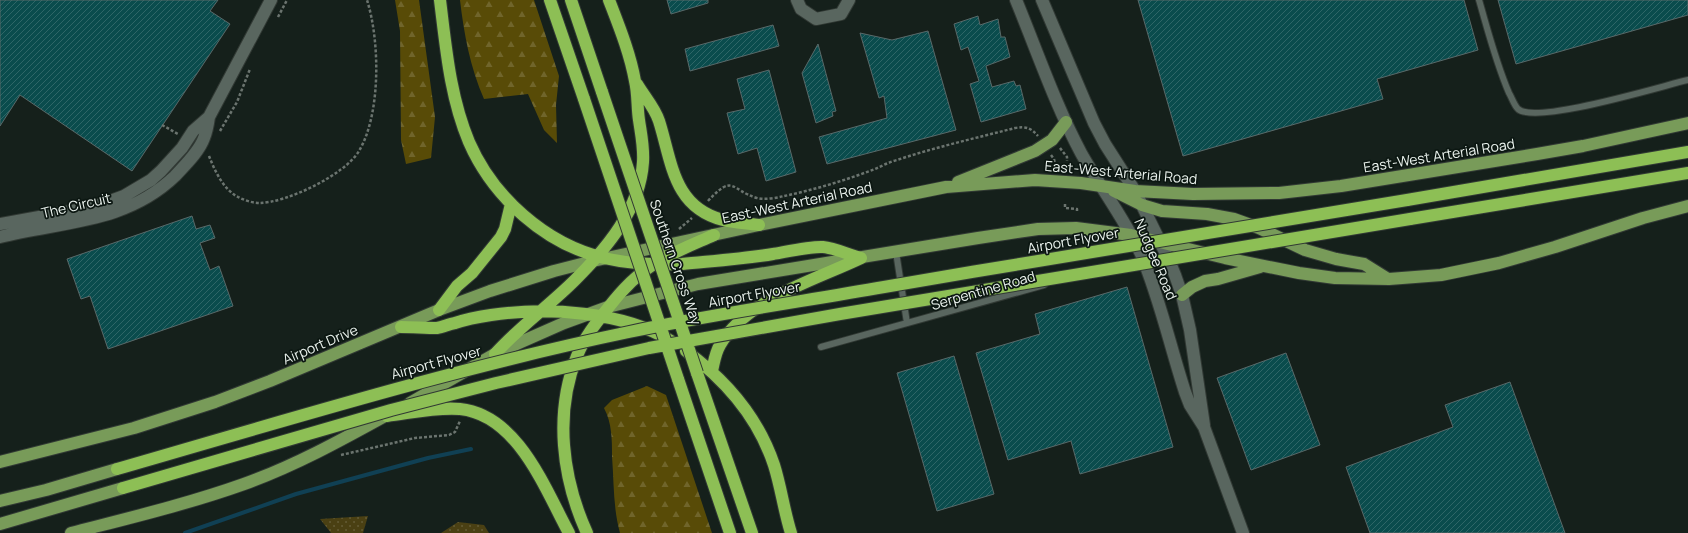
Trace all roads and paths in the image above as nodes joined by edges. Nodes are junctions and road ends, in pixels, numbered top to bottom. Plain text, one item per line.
1 (271, 0) edge
2 (367, 0) edge
3 (440, 0) edge
4 (550, 0) edge
5 (571, 0) edge
6 (609, 0) edge
7 (797, 0) edge
8 (849, 0) edge
9 (1016, 0) edge
10 (1042, 0) edge
11 (1479, 0) edge
12 (1688, 80) edge
13 (636, 81) junction
14 (209, 117) junction
15 (1066, 122) junction
16 (1688, 123) edge
17 (162, 125) dead end
18 (182, 136) dead end
19 (1050, 144) junction
20 (207, 152) dead end
21 (1688, 152) edge
22 (1067, 161) dead end
23 (1688, 173) edge
24 (1058, 181) junction
25 (1102, 185) junction
26 (946, 187) junction
27 (1135, 191) junction
28 (511, 204) junction
29 (1065, 204) dead end
30 (1142, 206) junction
31 (1688, 206) edge
32 (699, 210) junction
33 (1077, 213) dead end
34 (0, 224) edge
35 (759, 225) junction
36 (675, 231) dead end
37 (714, 235) junction
38 (1131, 235) junction
39 (0, 238) edge
40 (1160, 242) junction
41 (648, 249) joint
42 (896, 252) junction
43 (598, 258) junction
44 (861, 258) junction
45 (653, 264) junction
46 (1263, 267) junction
47 (1389, 279) junction
48 (1064, 280) dead end
49 (1182, 295) junction
50 (608, 307) junction
51 (438, 310) junction
52 (540, 312) junction
53 (588, 314) junction
54 (601, 317) junction
55 (907, 324) junction
56 (401, 326) junction
57 (820, 347) dead end
58 (495, 354) junction
59 (712, 371) junction
60 (387, 416) junction
61 (1204, 427) junction
62 (0, 462) edge
63 (117, 469) joint
64 (123, 488) joint
65 (0, 501) edge
66 (0, 524) edge
67 (71, 533) edge
68 (569, 533) edge
69 (587, 533) edge
70 (730, 533) edge
71 (752, 533) edge
72 (791, 533) edge
73 (1243, 533) edge

1 - 14 main road, The Circuit
2 - 20 path
3 - 28 highway
4 - 70 highway, bridge
5 - 71 highway, Southern Cross Way, bridge
6 - 13 highway
7 - 8 main road
9 - 15 main road, Nudgee Road
10 - 27 main road, Nudgee Road
11 - 12 lane
13 - 32 highway
13 - 43 highway
14 - 34 main road, The Circuit
14 - 39 main road, The Circuit
15 - 19 main road
15 - 25 main road, Nudgee Road
16 - 27 main road, East-West Arterial Road
17 - 18 path
19 - 22 path
19 - 24 path
19 - 26 main road
19 - 32 path
21 - 63 highway, Airport Flyover, bridge
23 - 64 highway, bridge
24 - 25 main road, East-West Arterial Road
24 - 26 main road, East-West Arterial Road
25 - 27 main road, East-West Arterial Road
25 - 30 main road
25 - 38 main road, Nudgee Road
26 - 35 main road, East-West Arterial Road
27 - 30 main road, Nudgee Road
28 - 43 highway
28 - 51 highway
29 - 33 path
30 - 40 main road, Nudgee Road
30 - 47 main road
31 - 47 main road
32 - 35 highway
32 - 36 path
35 - 37 main road, East-West Arterial Road
37 - 41 main road, East-West Arterial Road
37 - 45 highway
38 - 40 main road
38 - 42 main road
38 - 61 main road, Nudgee Road
40 - 46 main road
40 - 49 main road, Nudgee Road
41 - 43 main road, Airport Drive
42 - 44 main road
42 - 55 lane
43 - 45 highway
43 - 51 main road, Airport Drive
43 - 52 highway
44 - 45 highway
44 - 50 main road
44 - 59 highway
45 - 50 highway
46 - 47 main road
46 - 49 main road
48 - 55 lane, Serpentine Road
49 - 61 main road, Nudgee Road
50 - 53 main road
50 - 54 highway
51 - 56 main road, Airport Drive
52 - 53 highway
52 - 56 highway
52 - 58 highway
53 - 54 highway
53 - 58 main road
54 - 59 highway
54 - 69 highway
55 - 57 lane, Serpentine Road
56 - 62 main road, Airport Drive
58 - 60 main road
59 - 72 highway
60 - 67 main road
60 - 68 highway
61 - 73 main road, Nudgee Road
63 - 65 main road
64 - 66 main road

